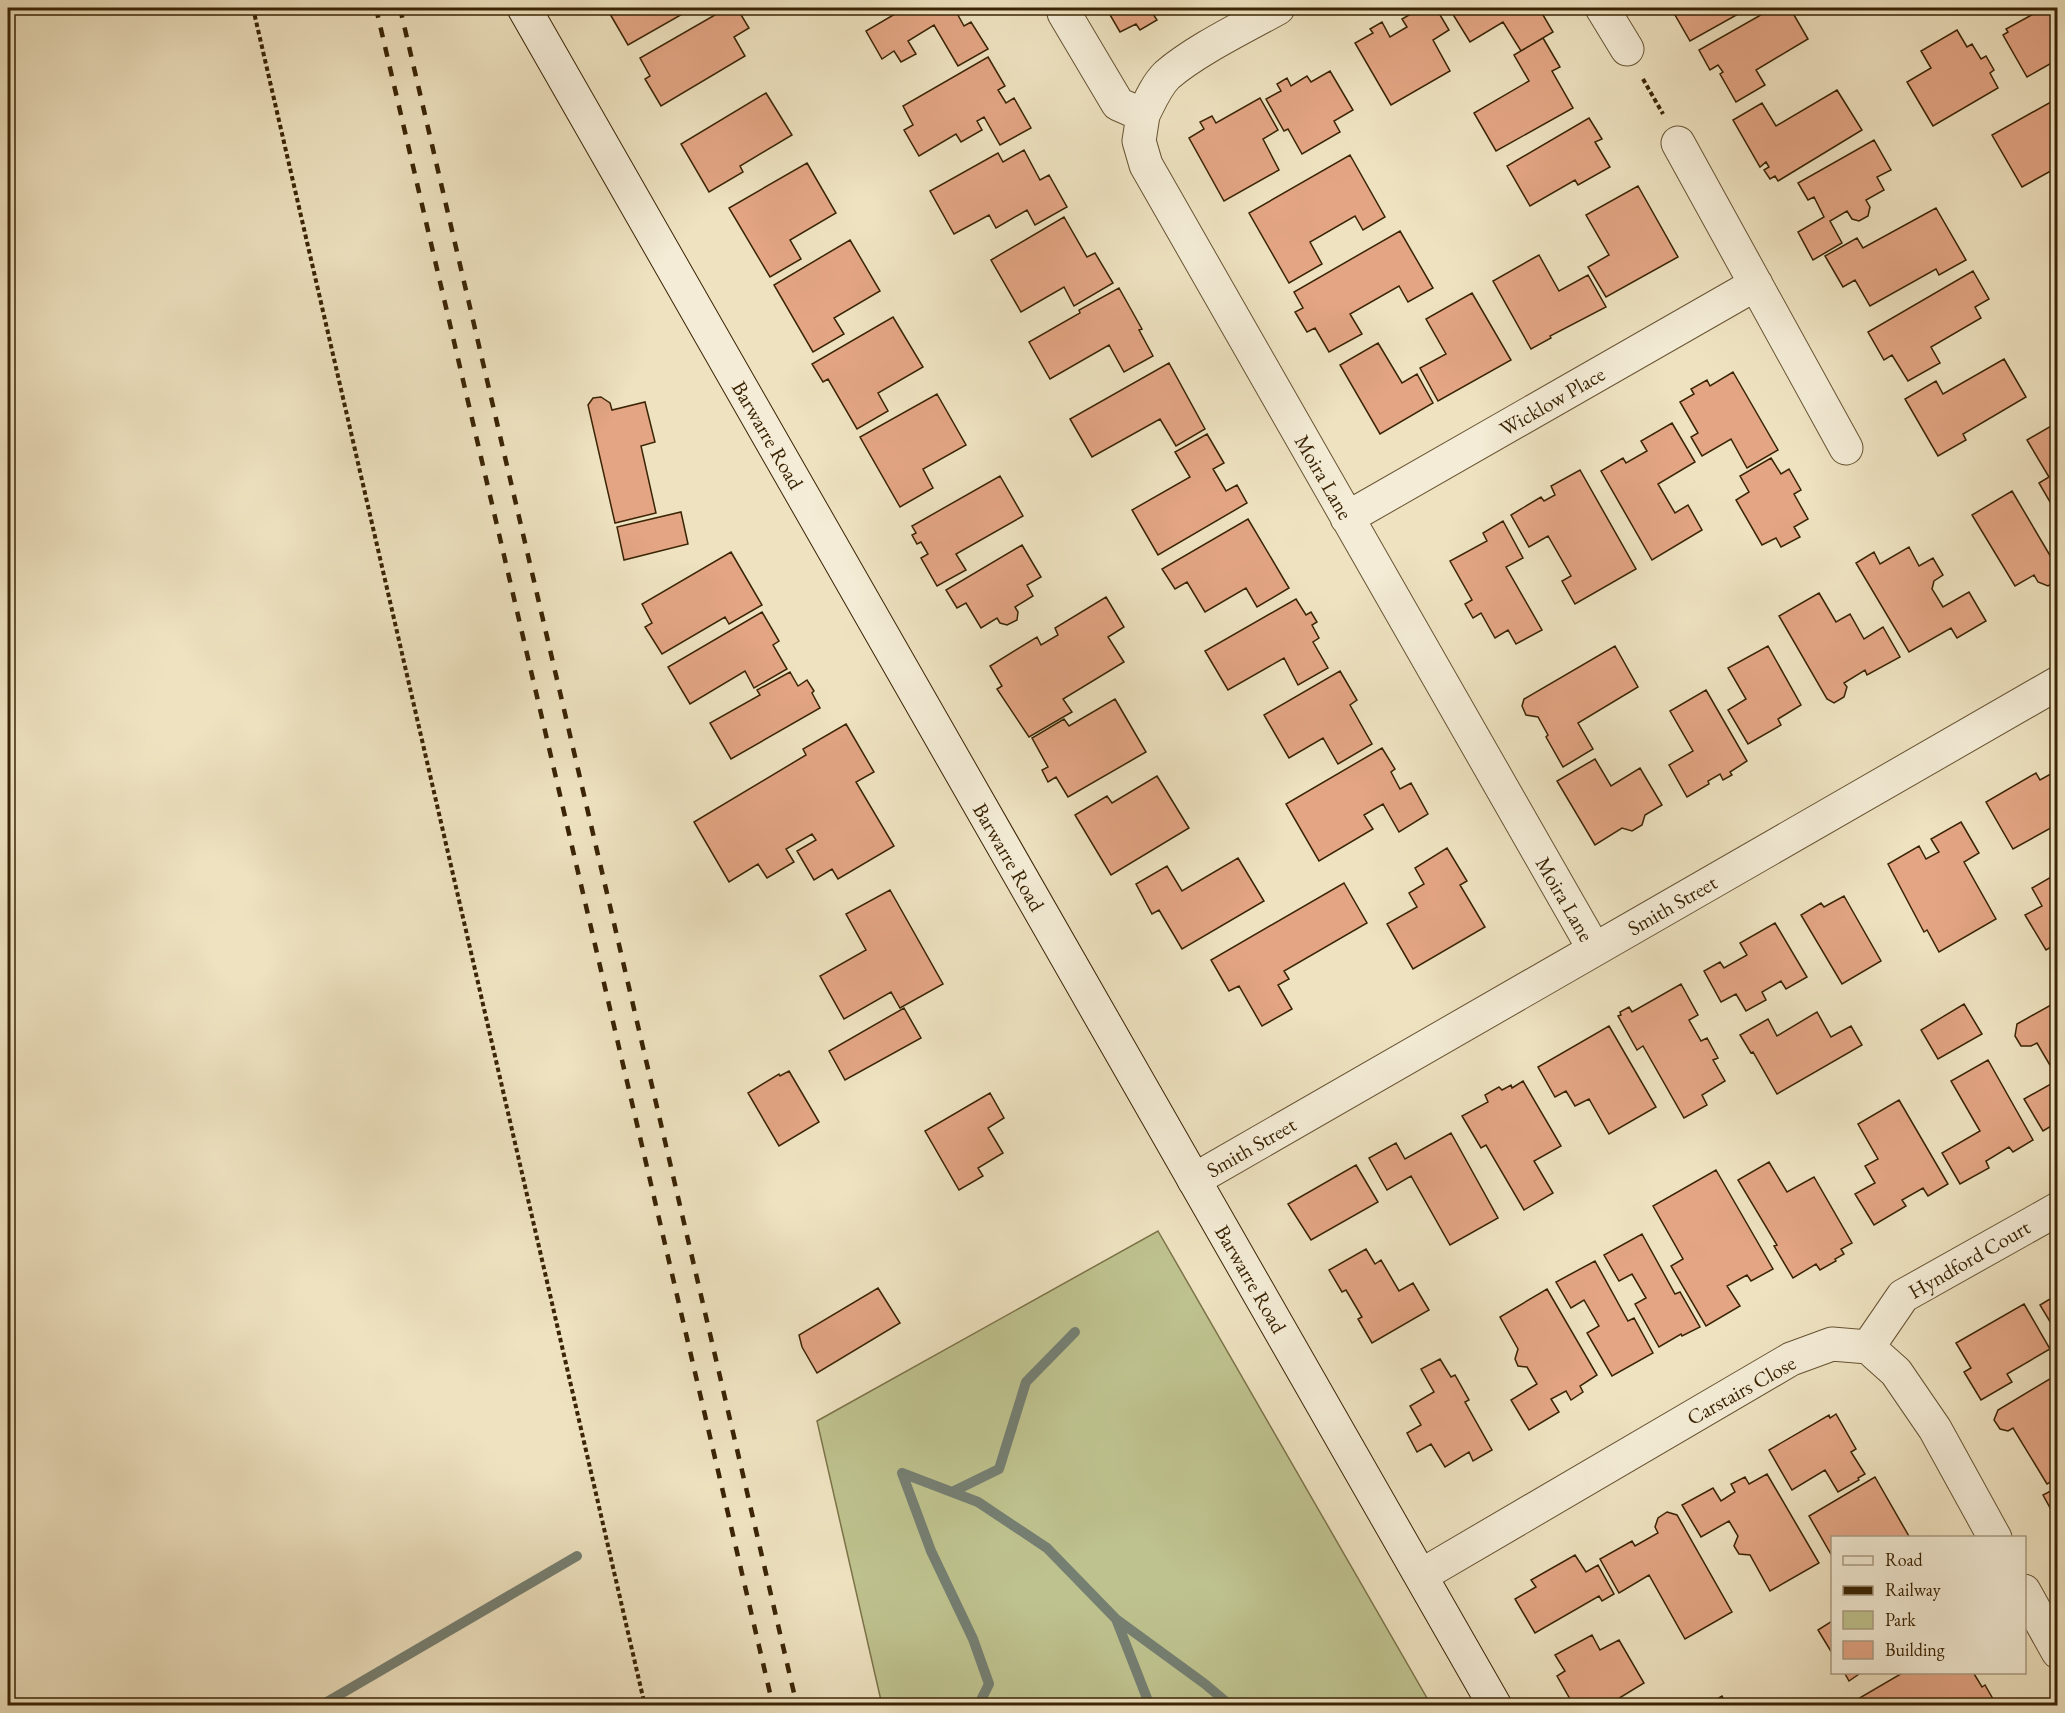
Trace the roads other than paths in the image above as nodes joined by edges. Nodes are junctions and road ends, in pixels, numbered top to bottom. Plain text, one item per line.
1 (524, 8) edge
2 (1278, 8) edge
3 (1602, 8) edge
4 (1064, 13) dead end
5 (1627, 49) road end
6 (1143, 115) junction
7 (1678, 142) road end
8 (1756, 284) junction
9 (1846, 448) dead end
10 (1347, 518) junction
11 (2058, 683) edge
12 (1594, 950) junction
13 (1194, 1180) junction
14 (2058, 1209) edge
15 (1868, 1347) junction
16 (1994, 1536) edge
17 (1422, 1575) junction
18 (2026, 1593) edge
19 (2058, 1652) edge
20 (1495, 1706) edge

1 - 13 street, Barwarre Road
2 - 6 street
3 - 5 street
4 - 6 street
6 - 10 street, Moira Lane
7 - 8 street
8 - 9 street
8 - 10 street, Wicklow Place
10 - 12 street, Moira Lane
11 - 12 street, Smith Street
12 - 13 street, Smith Street
13 - 17 street, Barwarre Road
14 - 15 street, Hyndford Court
15 - 16 street
15 - 17 street, Carstairs Close
17 - 20 street, Barwarre Road
18 - 19 street

